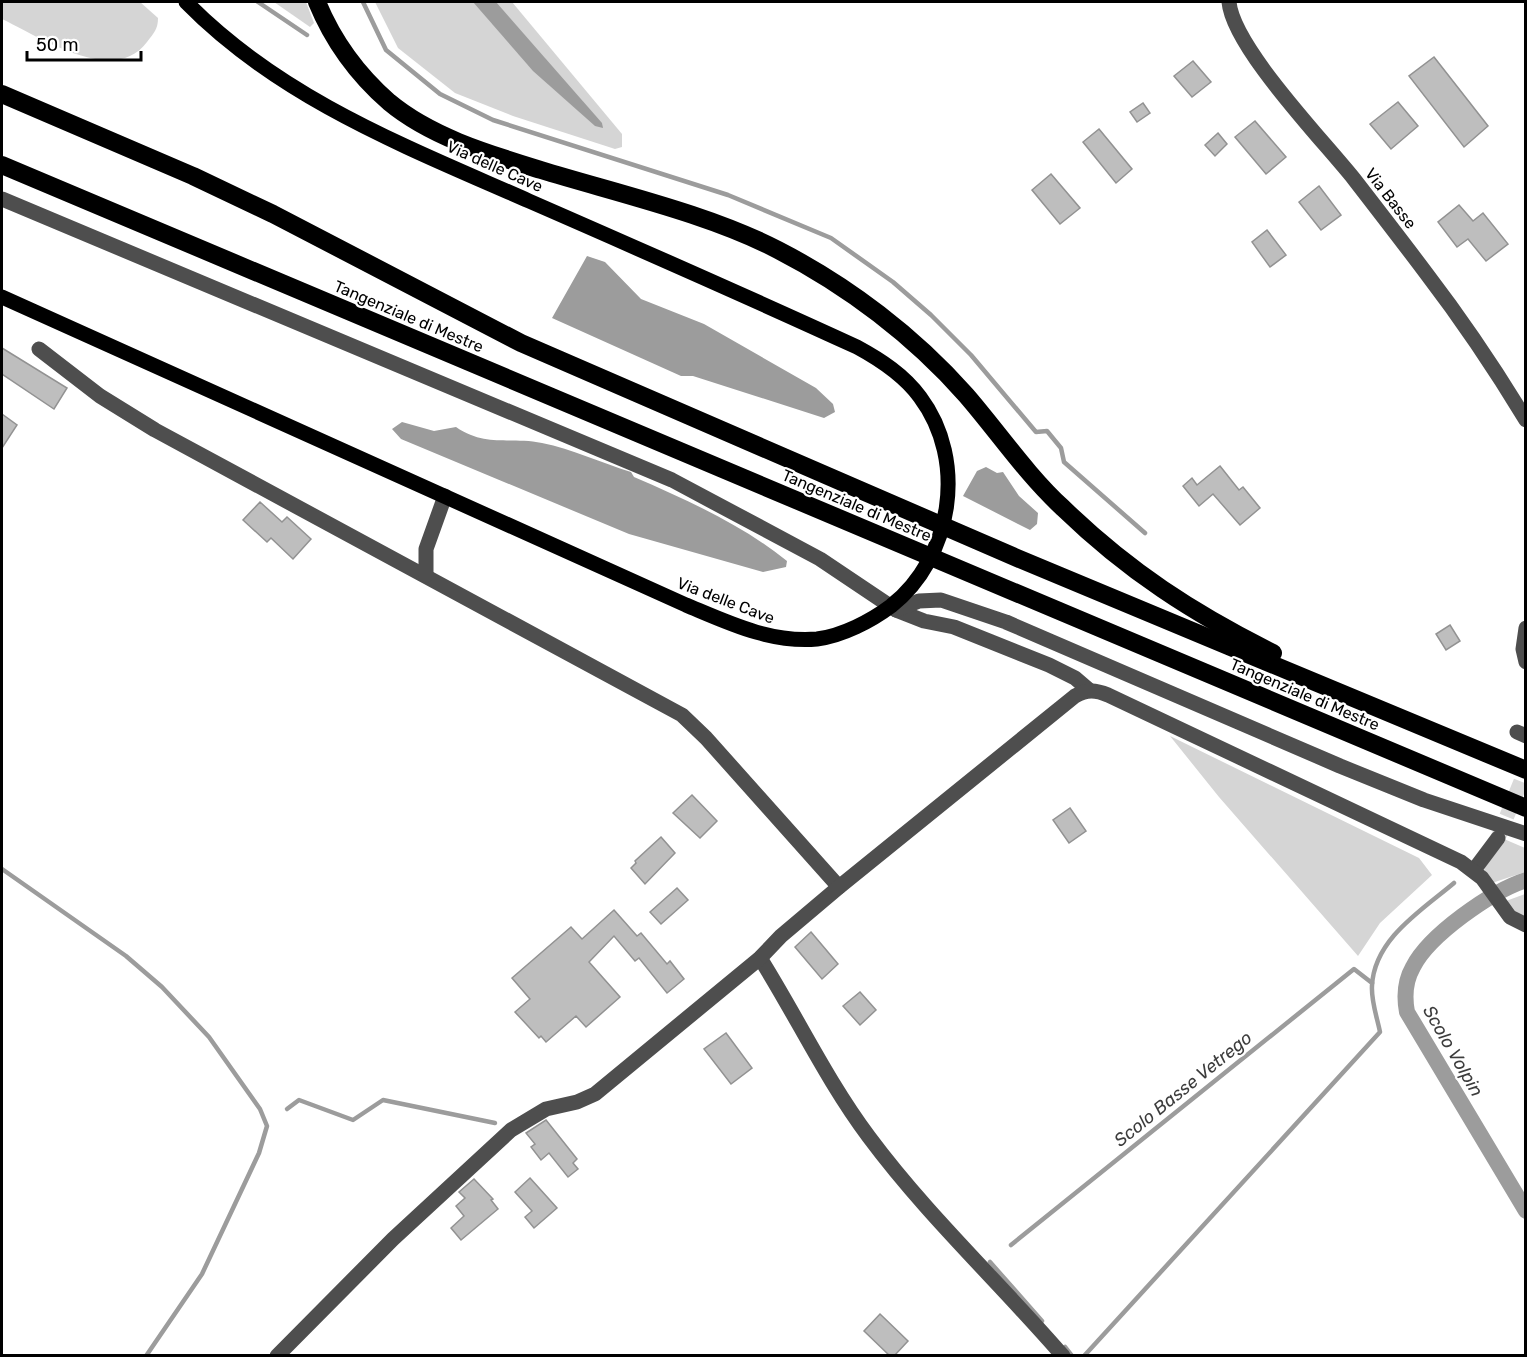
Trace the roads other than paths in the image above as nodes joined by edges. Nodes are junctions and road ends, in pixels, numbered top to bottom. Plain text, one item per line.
1 (186, 2) edge
2 (317, 2) edge
3 (1229, 2) edge
4 (2, 94) edge
5 (2, 165) edge
6 (2, 177) edge
7 (2, 199) edge
8 (173, 238) junction
9 (2, 297) edge
10 (39, 349) dead end
11 (1526, 420) edge
12 (445, 496) junction
13 (426, 574) junction
14 (896, 610) junction
15 (1526, 628) edge
16 (1526, 662) edge
17 (1089, 690) junction
18 (1423, 727) junction
19 (1526, 770) edge
20 (1526, 808) edge
21 (1503, 832) junction
22 (1526, 834) edge
23 (1478, 874) junction
24 (839, 887) junction
25 (1526, 925) edge
26 (760, 958) junction
27 (277, 1356) edge
28 (1063, 1356) edge

1 - 12 main road, Via delle Cave
2 - 18 highway
3 - 11 street, Via Basse
4 - 18 highway
5 - 8 highway
6 - 8 highway
7 - 14 street
8 - 20 highway, Tangenziale di Mestre
9 - 12 main road, Via delle Cave
10 - 13 street
12 - 13 street
13 - 24 street
14 - 17 street
14 - 21 street
15 - 16 street
17 - 23 street
17 - 24 street
18 - 19 highway
21 - 22 street
21 - 23 street
23 - 25 street
24 - 26 street
26 - 27 street
26 - 28 street

